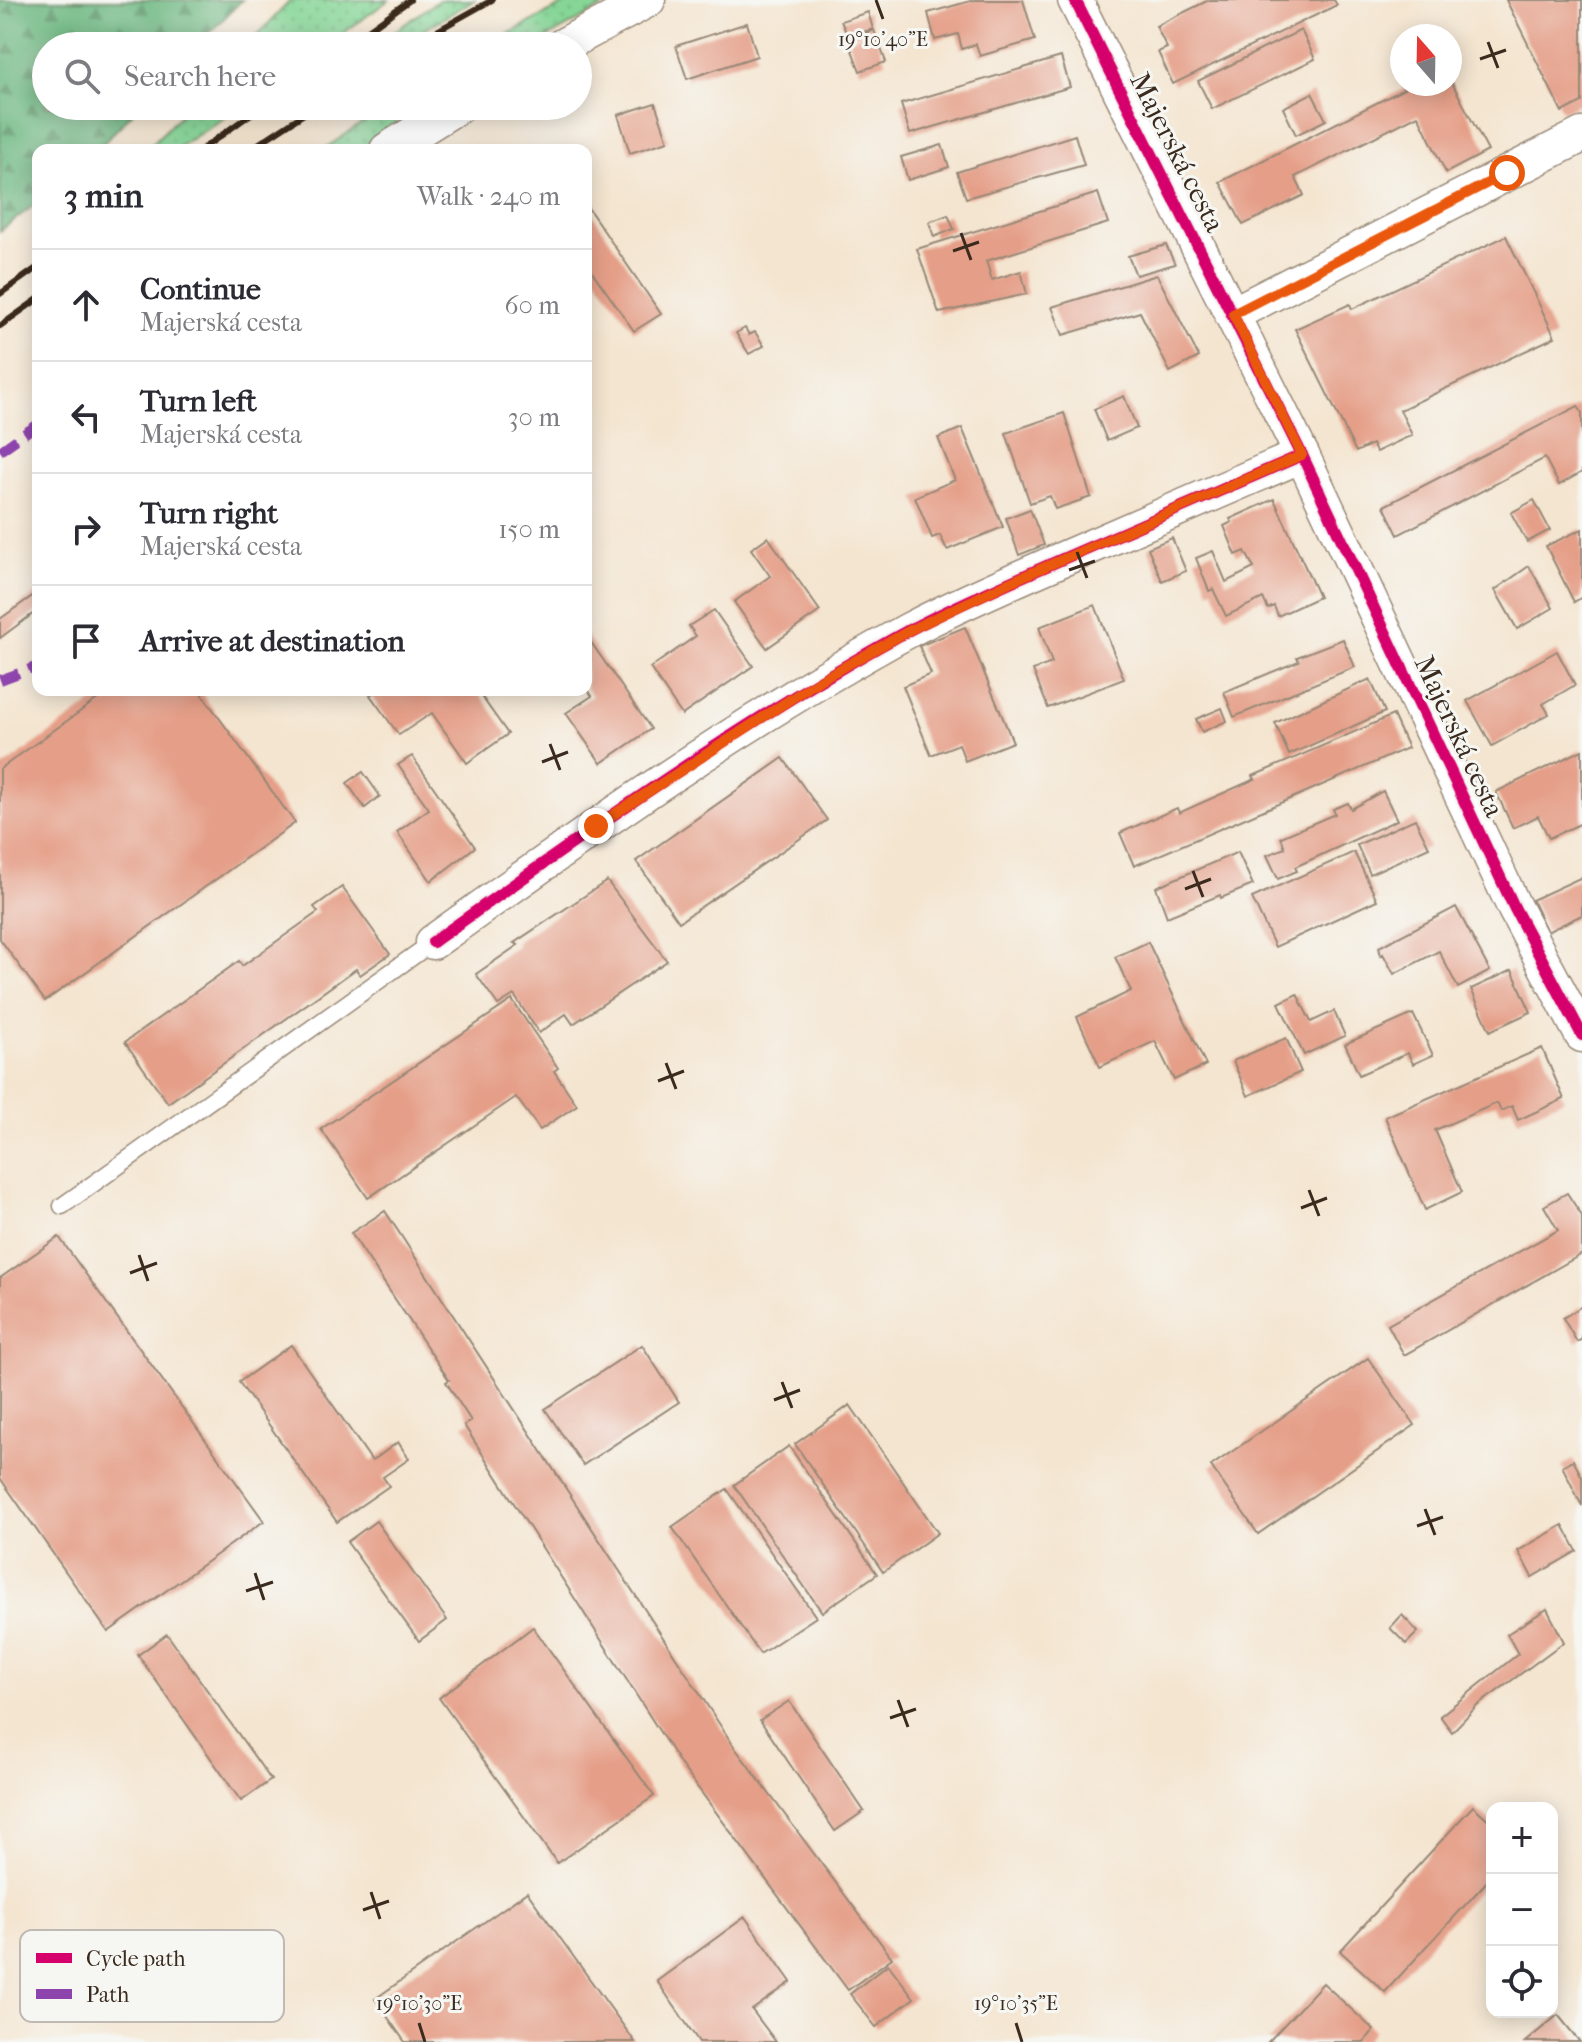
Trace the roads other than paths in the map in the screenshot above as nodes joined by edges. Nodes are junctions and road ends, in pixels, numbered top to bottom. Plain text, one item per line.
1 (648, 0) edge
2 (1075, 0) edge
3 (588, 32) edge
4 (435, 120) edge
5 (1582, 135) edge
6 (397, 144) edge
7 (1233, 314) junction
8 (1302, 455) junction
9 (433, 942) joint
10 (1582, 1035) edge
11 (62, 1206) dead end

1 - 3 street
2 - 7 street, Majerská cesta
4 - 6 street
5 - 7 street
7 - 8 street, Majerská cesta
8 - 9 street
8 - 10 street, Majerská cesta
9 - 11 lane

